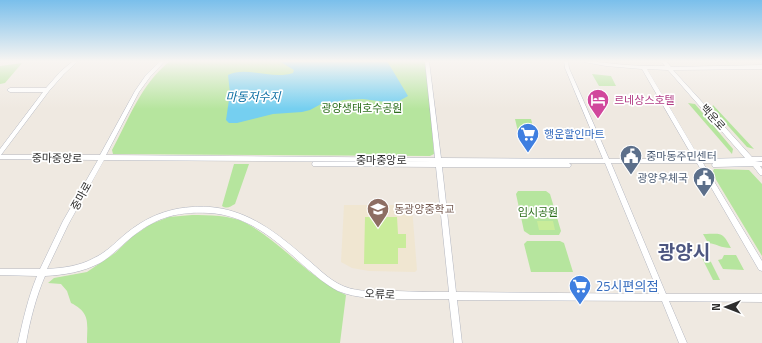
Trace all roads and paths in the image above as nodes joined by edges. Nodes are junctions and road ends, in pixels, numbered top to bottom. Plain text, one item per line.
1 (58, 77) edge
2 (147, 77) edge
3 (429, 77) edge
4 (571, 77) edge
5 (649, 77) edge
6 (677, 77) edge
7 (10, 90) dead end
8 (47, 90) junction
9 (0, 153) edge
10 (0, 157) edge
11 (762, 159) edge
12 (101, 160) junction
13 (699, 161) junction
14 (752, 162) junction
15 (438, 163) junction
16 (608, 163) junction
17 (762, 164) edge
18 (762, 173) edge
19 (762, 268) edge
20 (42, 271) junction
21 (0, 272) edge
22 (453, 296) junction
23 (665, 297) junction
24 (762, 298) edge
25 (22, 343) edge
26 (458, 343) edge
27 (683, 343) edge

1 - 8 street
2 - 12 street, 중마로
3 - 15 street
4 - 16 street
5 - 13 street
6 - 14 street, 백운로
7 - 8 street
8 - 9 street
10 - 12 street, 중마중앙로
11 - 14 street, 중마중앙로
12 - 15 street, 중마중앙로
12 - 20 street, 중마로
13 - 14 street, 중마중앙로
13 - 14 street, 중마중앙로
13 - 16 street, 중마중앙로
13 - 19 street
14 - 17 street, 중마중앙로
14 - 18 street, 백운로
15 - 16 street, 중마중앙로
15 - 22 street
16 - 23 street
20 - 21 street, 오류로
20 - 22 street, 오류로
20 - 25 street, 중마로
22 - 23 street, 오류로
22 - 26 street
23 - 24 street, 오류로
23 - 27 street

